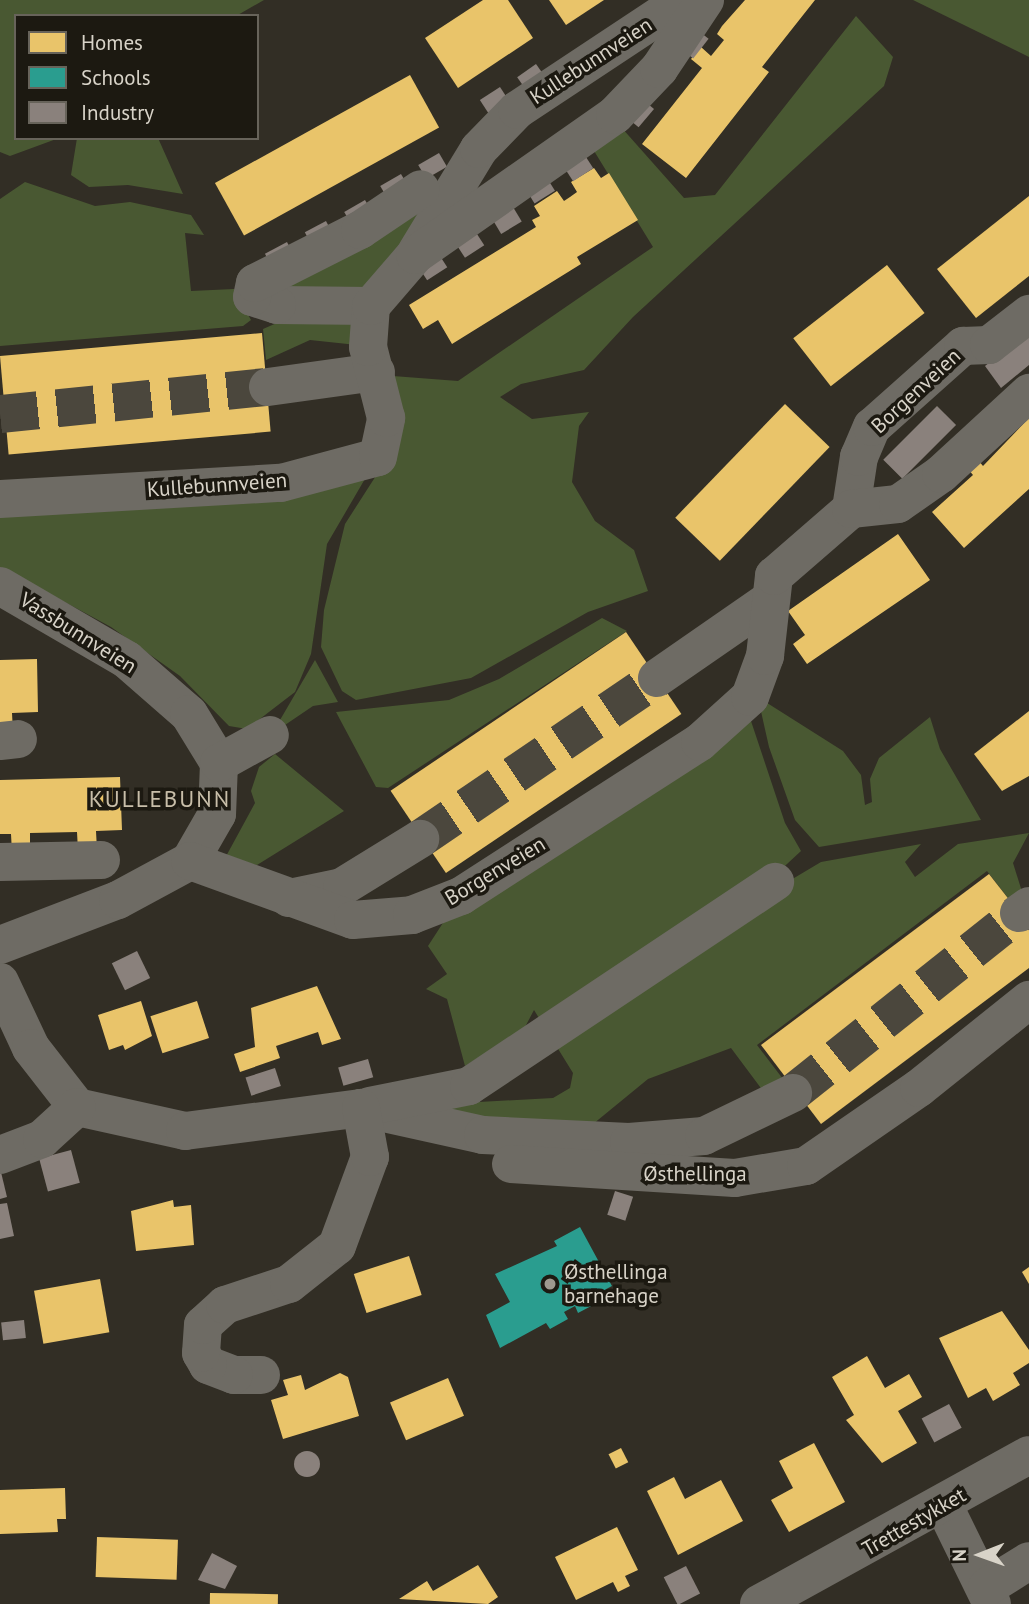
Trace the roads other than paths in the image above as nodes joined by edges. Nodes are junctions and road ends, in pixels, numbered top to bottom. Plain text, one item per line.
1 (689, 3) edge
2 (583, 68) junction
3 (615, 116) junction
4 (421, 189) dead end
5 (415, 255) junction
6 (371, 306) junction
7 (1029, 314) edge
8 (376, 372) junction
9 (268, 387) tunnel mouth
10 (1029, 393) edge
11 (0, 499) edge
12 (851, 509) junction
13 (0, 586) edge
14 (768, 601) junction
15 (657, 678) tunnel mouth
16 (270, 735) dead end
17 (219, 763) junction
18 (420, 839) tunnel mouth
19 (101, 860) dead end
20 (190, 861) junction
21 (0, 862) edge
22 (775, 882) dead end
23 (284, 899) junction
24 (0, 945) edge
25 (0, 982) edge
26 (1029, 1000) edge
27 (793, 1093) tunnel mouth
28 (77, 1107) junction
29 (361, 1108) junction
30 (0, 1155) edge
31 (261, 1375) dead end
32 (1029, 1455) edge
33 (944, 1506) junction
34 (1029, 1561) edge
35 (989, 1595) edge
36 (759, 1604) edge

1 - 2 street, Kullebunnveien
1 - 3 street, Kullebunnveien
2 - 3 street
2 - 5 street, Kullebunnveien
3 - 5 street, Kullebunnveien
4 - 6 street
5 - 6 street, Kullebunnveien
6 - 8 street, Kullebunnveien
7 - 12 street, Borgenveien
8 - 9 street
8 - 11 street, Kullebunnveien
10 - 12 street
12 - 14 street, Borgenveien
13 - 17 street, Vassbunnveien
14 - 15 street
14 - 23 street, Borgenveien
16 - 17 street
17 - 20 street
18 - 23 street
19 - 21 street
20 - 23 street, Borgenveien
20 - 24 street
22 - 29 street, Østhellinga
25 - 28 street
26 - 29 street, Østhellinga
27 - 29 street, Østhellinga
28 - 29 street, Østhellinga
28 - 30 street
29 - 31 street
32 - 33 street, Trettestykket
33 - 35 street
33 - 36 street, Trettestykket
34 - 35 street

